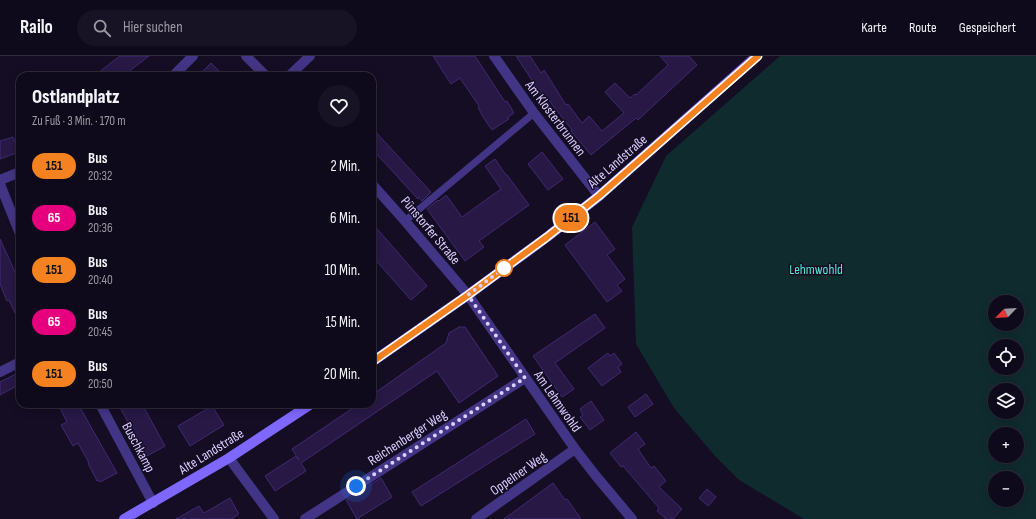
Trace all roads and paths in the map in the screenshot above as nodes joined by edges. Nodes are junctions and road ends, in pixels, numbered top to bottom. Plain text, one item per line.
1 (193, 56) edge
2 (246, 56) edge
3 (310, 56) edge
4 (494, 56) edge
5 (758, 56) edge
6 (177, 72) edge
7 (262, 72) edge
8 (293, 72) edge
9 (534, 113) junction
10 (16, 174) edge
11 (0, 180) edge
12 (0, 184) edge
13 (376, 188) edge
14 (599, 196) junction
15 (405, 220) junction
16 (16, 224) edge
17 (468, 295) junction
18 (376, 359) edge
19 (16, 364) edge
20 (0, 372) edge
21 (525, 378) junction
22 (102, 408) edge
23 (305, 408) edge
24 (575, 449) junction
25 (229, 458) junction
26 (153, 503) junction
27 (124, 519) edge
28 (274, 519) edge
29 (305, 519) edge
30 (476, 519) edge
31 (630, 519) edge

1 - 6 street
2 - 7 street
3 - 8 street
4 - 9 street, Am Klosterbrunnen
5 - 14 street, Alte Landstraße
9 - 14 street, Am Klosterbrunnen
9 - 15 lane
10 - 11 street
12 - 16 street
13 - 15 street, Pünstorfer Straße
14 - 17 street, Alte Landstraße
15 - 17 street, Pünstorfer Straße
17 - 18 street, Alte Landstraße
17 - 21 street, Am Lehmwohld
19 - 20 street
21 - 24 street, Am Lehmwohld
21 - 29 street, Reichenberger Weg
22 - 26 street, Buschkamp
23 - 25 street, Alte Landstraße
24 - 30 street, Oppelner Weg
24 - 31 street, Am Lehmwohld
25 - 26 street, Alte Landstraße
25 - 28 street
26 - 27 street, Alte Landstraße

